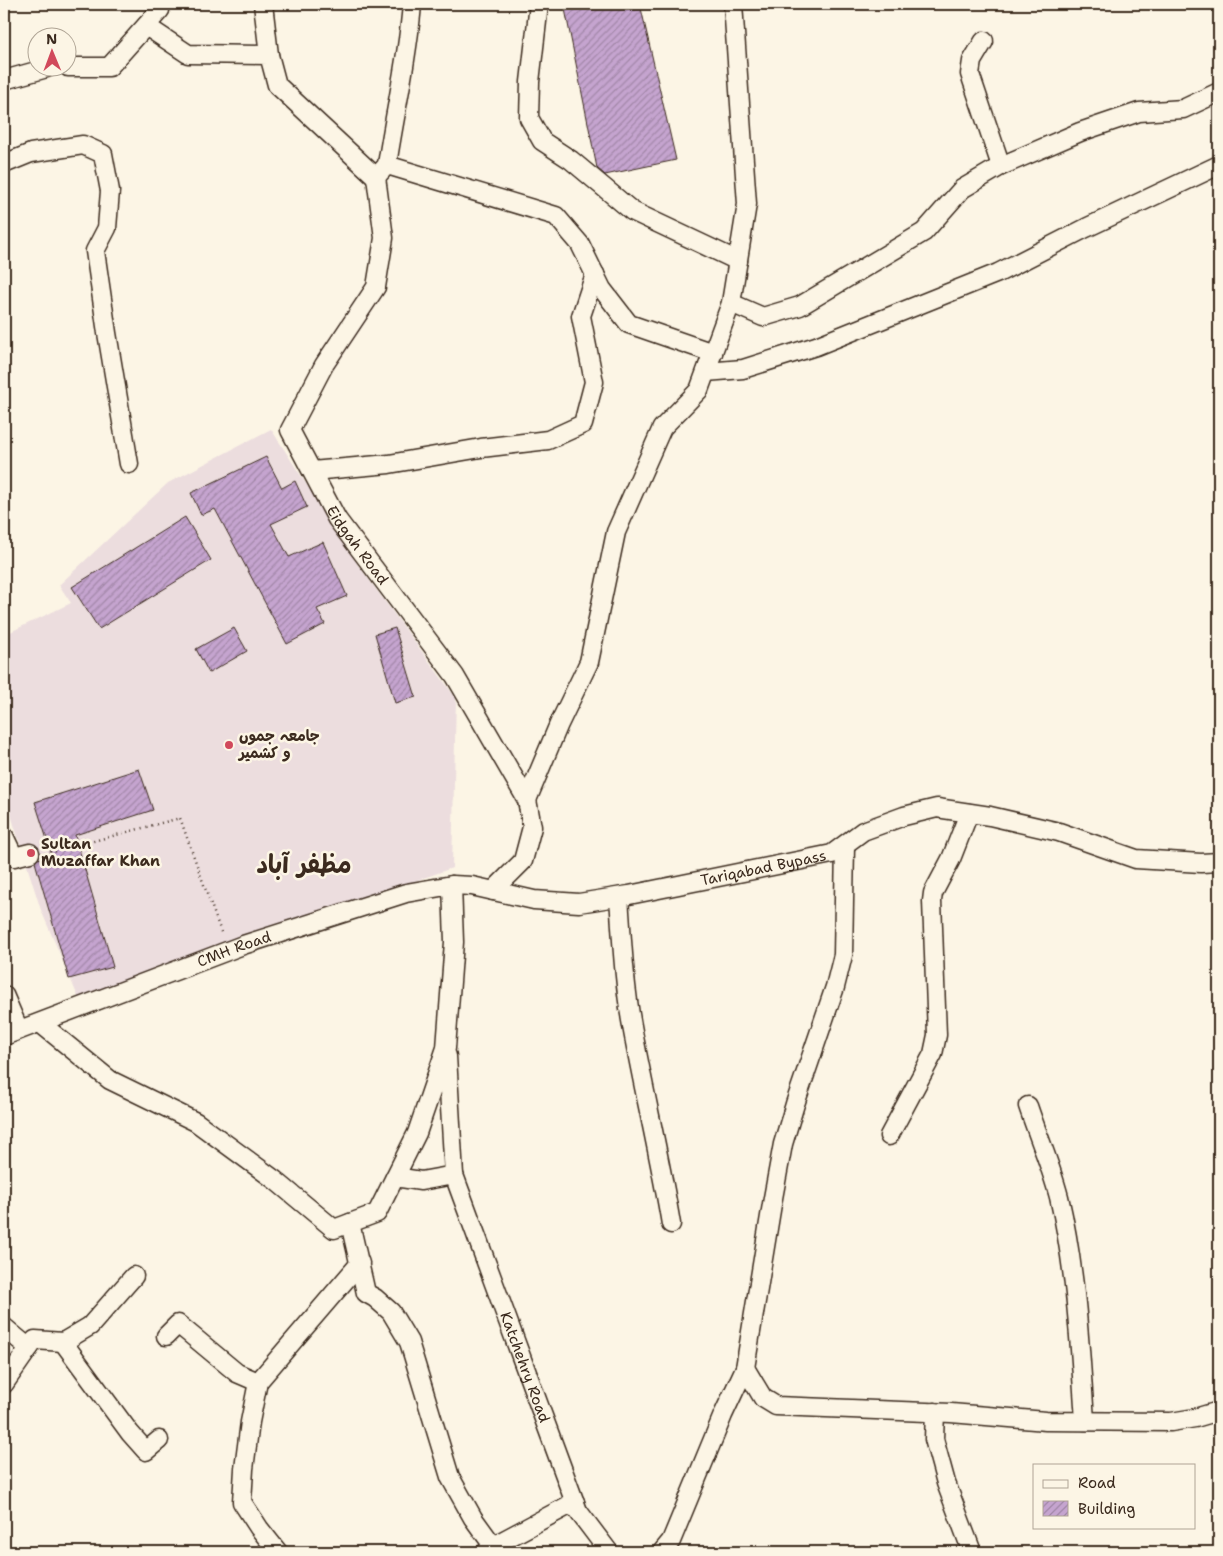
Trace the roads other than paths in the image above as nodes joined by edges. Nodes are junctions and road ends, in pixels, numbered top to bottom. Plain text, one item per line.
1 (158, 4) edge
2 (263, 4) edge
3 (412, 4) edge
4 (540, 4) edge
5 (733, 4) edge
6 (146, 26) junction
7 (984, 41) dead end
8 (269, 55) junction
9 (78, 67) edge
10 (28, 73) edge
11 (4, 80) edge
12 (1219, 92) edge
13 (4, 164) edge
14 (1219, 165) edge
15 (1001, 166) junction
16 (381, 171) junction
17 (738, 261) junction
18 (595, 274) junction
19 (731, 303) junction
20 (713, 353) junction
21 (706, 372) junction
22 (129, 464) dead end
23 (312, 471) junction
24 (527, 800) junction
25 (969, 813) junction
26 (4, 836) edge
27 (845, 846) junction
28 (30, 853) road end
29 (1219, 862) edge
30 (452, 885) junction
31 (472, 886) joint
32 (492, 891) junction
33 (619, 897) junction
34 (4, 995) edge
35 (40, 1023) junction
36 (12, 1033) edge
37 (446, 1048) junction
38 (1028, 1106) dead end
39 (889, 1136) dead end
40 (454, 1175) junction
41 (395, 1177) junction
42 (350, 1223) junction
43 (671, 1224) dead end
44 (360, 1263) junction
45 (134, 1276) dead end
46 (4, 1327) edge
47 (166, 1336) dead end
48 (63, 1342) junction
49 (29, 1348) junction
50 (745, 1368) junction
51 (258, 1382) junction
52 (4, 1384) edge
53 (1219, 1411) edge
54 (935, 1412) junction
55 (1084, 1421) junction
56 (159, 1440) dead end
57 (575, 1502) junction
58 (490, 1550) edge
59 (278, 1552) edge
60 (609, 1552) edge
61 (662, 1552) edge
62 (972, 1552) edge

1 - 6 street
2 - 8 street
3 - 16 street
4 - 17 street
5 - 17 street
6 - 8 street
6 - 9 street
7 - 15 street
8 - 16 street
10 - 11 street
12 - 15 street
13 - 22 street
14 - 21 street
15 - 19 street
16 - 18 street
16 - 23 street, Eidgah Road
17 - 19 street
18 - 20 street
18 - 23 street
19 - 20 street
20 - 21 street
21 - 24 street
23 - 24 street, Eidgah Road
24 - 32 street, Eidgah Road
25 - 27 street, Tariqabad Bypass
25 - 29 street, Tariqabad Bypass
25 - 39 street
26 - 28 street
27 - 33 street, Tariqabad Bypass
27 - 50 street
30 - 31 street, CMH Road
30 - 35 street, CMH Road
30 - 37 street
31 - 32 street, Tariqabad Bypass
32 - 33 street, Tariqabad Bypass
33 - 43 street
34 - 36 street
35 - 36 street, CMH Road
35 - 42 street
37 - 40 street, Katchehry Road
37 - 41 street
38 - 55 street
40 - 41 street
40 - 57 street, Katchehry Road
41 - 42 street
42 - 44 street
44 - 51 street
44 - 58 street
45 - 48 street
46 - 49 street
47 - 51 street
48 - 49 street
48 - 56 street
49 - 52 street
50 - 54 street
50 - 61 street
51 - 59 street
53 - 55 street
54 - 55 street
54 - 62 street
57 - 58 street
57 - 60 street, Katchehry Road

